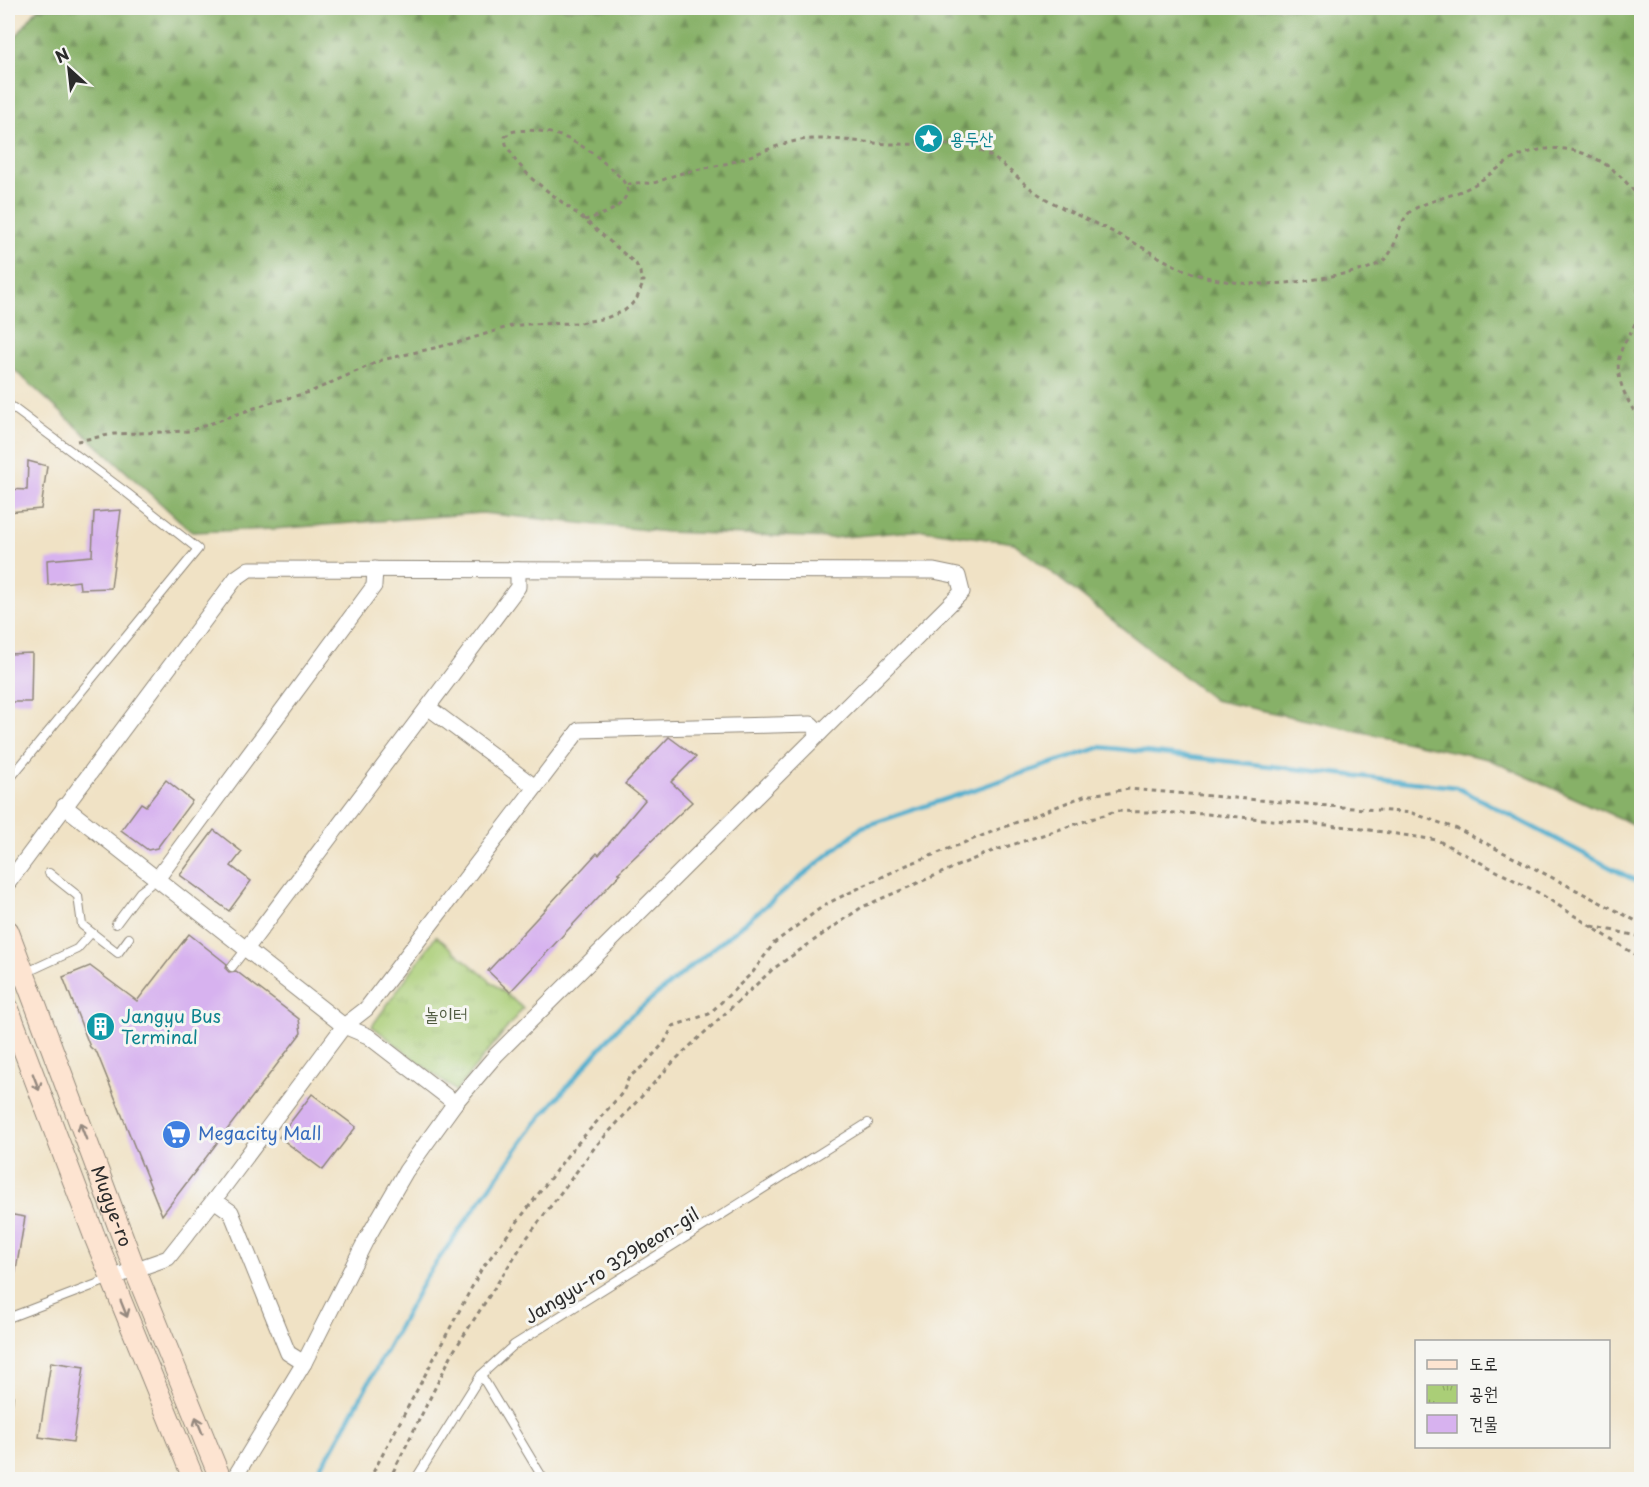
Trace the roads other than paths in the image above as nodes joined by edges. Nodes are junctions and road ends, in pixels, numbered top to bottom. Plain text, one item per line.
1 (8, 404) edge
2 (375, 569) junction
3 (518, 570) junction
4 (429, 708) junction
5 (820, 733) junction
6 (8, 781) edge
7 (535, 788) junction
8 (64, 806) junction
9 (49, 873) dead end
10 (157, 879) junction
11 (8, 883) edge
12 (116, 924) dead end
13 (8, 931) edge
14 (91, 933) junction
15 (129, 938) dead end
16 (246, 949) junction
17 (232, 968) dead end
18 (16, 977) edge
19 (8, 1008) edge
20 (344, 1026) junction
21 (455, 1103) junction
22 (868, 1123) dead end
23 (214, 1200) junction
24 (135, 1270) junction
25 (111, 1278) junction
26 (8, 1318) edge
27 (304, 1363) junction
28 (8, 1370) edge
29 (481, 1375) junction
30 (8, 1405) edge
31 (194, 1479) edge
32 (221, 1479) edge
33 (233, 1479) edge
34 (415, 1479) edge
35 (544, 1479) edge

1 - 6 lane
2 - 3 street
2 - 8 street
2 - 10 street
3 - 4 street
3 - 5 street
4 - 7 street
4 - 16 street
5 - 7 street
5 - 21 street
7 - 20 street
8 - 10 street
8 - 11 street
9 - 14 lane
10 - 12 lane
10 - 16 street
13 - 18 main road, Mugye-ro
14 - 15 lane
14 - 18 lane
16 - 17 lane
16 - 20 street
24 -> 18 main road, Mugye-ro
19 -> 25 main road, Mugye-ro
20 - 21 street
20 - 23 street
21 - 27 street
22 - 29 lane, Jangyu-ro 329beon-gil
23 - 24 street
23 - 27 street
24 - 25 street
32 -> 24 main road, Mugye-ro
25 - 26 lane
25 -> 31 main road, Mugye-ro
27 - 33 street
28 - 30 lane
29 - 34 lane, Jangyu-ro 329beon-gil
29 - 35 lane

